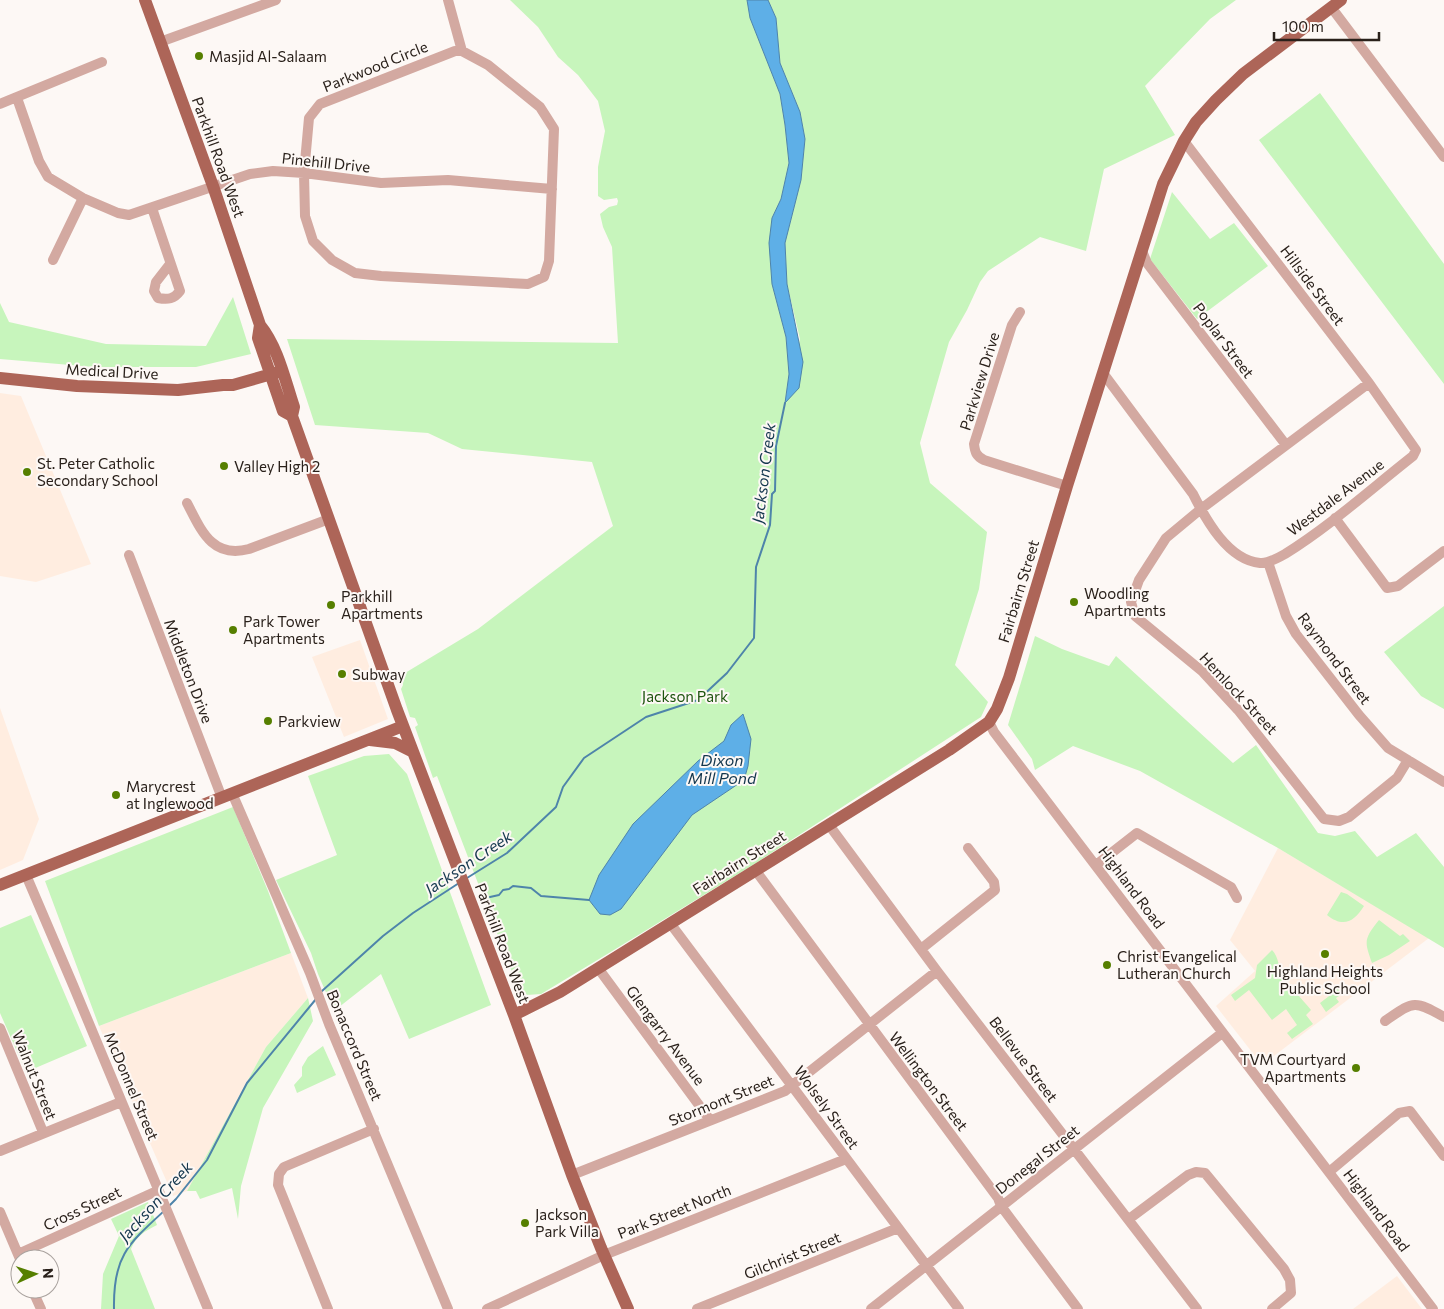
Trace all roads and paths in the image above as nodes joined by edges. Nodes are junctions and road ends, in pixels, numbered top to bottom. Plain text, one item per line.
1 (146, 0) edge
2 (276, 0) edge
3 (448, 0) edge
4 (1336, 4) edge
5 (160, 42) junction
6 (462, 51) junction
7 (102, 62) dead end
8 (17, 98) junction
9 (0, 104) edge
10 (1184, 142) junction
11 (1444, 158) edge
12 (304, 173) junction
13 (213, 186) junction
14 (552, 189) junction
15 (83, 198) junction
16 (152, 208) junction
17 (1142, 252) junction
18 (53, 260) dead end
19 (170, 264) dead end
20 (1020, 312) dead end
21 (275, 368) junction
22 (1104, 373) junction
23 (0, 378) edge
24 (1369, 384) junction
25 (1286, 445) junction
26 (1416, 450) joint
27 (1067, 486) junction
28 (188, 503) dead end
29 (1201, 509) junction
30 (1335, 518) junction
31 (329, 519) junction
32 (1444, 551) edge
33 (129, 555) dead end
34 (1268, 562) junction
35 (989, 722) junction
36 (403, 726) junction
37 (368, 740) junction
38 (414, 752) junction
39 (1408, 760) junction
40 (1444, 782) edge
41 (227, 796) junction
42 (829, 825) junction
43 (968, 848) dead end
44 (1096, 865) junction
45 (756, 871) junction
46 (26, 875) junction
47 (0, 885) edge
48 (1237, 898) dead end
49 (670, 923) junction
50 (921, 949) junction
51 (598, 968) junction
52 (937, 971) junction
53 (514, 1015) junction
54 (1444, 1016) edge
55 (1385, 1021) dead end
56 (868, 1024) junction
57 (0, 1028) edge
58 (1222, 1033) junction
59 (792, 1085) junction
60 (121, 1102) junction
61 (710, 1120) junction
62 (374, 1129) junction
63 (43, 1132) junction
64 (1073, 1149) junction
65 (0, 1151) edge
66 (1443, 1152) edge
67 (846, 1159) junction
68 (1330, 1172) junction
69 (572, 1175) junction
70 (161, 1194) junction
71 (1001, 1206) junction
72 (0, 1212) edge
73 (1129, 1219) junction
74 (898, 1228) junction
75 (16, 1249) edge
76 (37, 1249) edge
77 (604, 1255) junction
78 (927, 1266) junction
79 (208, 1309) edge
80 (328, 1309) edge
81 (448, 1309) edge
82 (488, 1309) edge
83 (628, 1309) edge
84 (697, 1309) edge
85 (871, 1309) edge
86 (959, 1309) edge
87 (1078, 1309) edge
88 (1198, 1309) edge
89 (1272, 1309) edge
90 (1433, 1309) edge

1 - 5 main road, Parkhill Road West
2 - 5 street
3 - 6 street
4 - 10 main road, Fairbairn Street
4 - 11 street
5 - 13 main road, Parkhill Road West
6 - 12 street, Parkwood Circle
6 - 14 street, Parkwood Circle
7 - 8 street
8 - 9 street
8 - 15 street, Pinehill Drive
10 - 17 main road, Fairbairn Street
10 - 24 street, Hillside Street
12 - 13 street, Pinehill Drive
12 - 14 street, Pinehill Drive
12 - 14 street, Parkwood Circle
13 - 16 street, Pinehill Drive
13 - 21 main road, Parkhill Road West
15 - 16 street, Pinehill Drive
15 - 18 street
16 - 19 street
17 - 22 main road, Fairbairn Street
17 - 25 street, Poplar Street
20 - 27 street, Parkview Drive
21 - 23 main road, Medical Drive
21 - 31 main road, Parkhill Road West
22 - 27 main road, Fairbairn Street
22 - 29 street
24 - 25 street, Hemlock Street
24 - 26 street, Hillside Street
25 - 29 street, Hemlock Street
26 - 30 street, Westdale Avenue
27 - 35 main road, Fairbairn Street
28 - 31 street
29 - 34 street
29 - 39 street, Hemlock Street
30 - 32 street
30 - 34 street, Westdale Avenue
31 - 36 main road, Parkhill Road West
33 - 41 street, Middleton Drive
34 - 39 street, Raymond Street
35 - 42 main road, Fairbairn Street
35 - 44 street, Highland Road
36 - 37 main road
36 - 38 main road, Parkhill Road West
37 - 38 main road
37 - 41 main road
38 - 53 main road, Parkhill Road West
39 - 40 street, Raymond Street
41 - 46 main road
41 - 62 street, Bonaccord Street
42 - 45 main road, Fairbairn Street
42 - 50 street, Bellevue Street
43 - 50 street
44 - 48 street
44 - 58 street, Highland Road
45 - 49 main road, Fairbairn Street
45 - 56 street, Wellington Street
46 - 47 main road
46 - 60 street, McDonnel Street
49 - 51 main road, Fairbairn Street
49 - 59 street, Wolsely Street
50 - 52 street, Bellevue Street
51 - 53 main road, Fairbairn Street
51 - 61 street, Glengarry Avenue
52 - 56 street, Stormont Street
52 - 64 street, Bellevue Street
53 - 69 main road, Parkhill Road West
54 - 55 street
56 - 59 street, Stormont Street
56 - 71 street, Wellington Street
57 - 63 street, Walnut Street
58 - 64 street, Donegal Street
58 - 68 street, Highland Road
59 - 61 street, Stormont Street
59 - 67 street, Wolsely Street
60 - 63 street
60 - 70 street, McDonnel Street
61 - 69 street, Stormont Street
62 - 80 street
62 - 81 street, Bonaccord Street
63 - 65 street
64 - 71 street, Donegal Street
64 - 73 street, Bellevue Street
66 - 68 street
67 - 74 street, Wolsely Street
67 - 77 street, Park Street North
68 - 90 street, Highland Road
69 - 77 main road, Parkhill Road West
70 - 76 street, Cross Street
70 - 79 street, McDonnel Street
71 - 78 street, Donegal Street
71 - 87 street, Wellington Street
72 - 75 street
73 - 88 street, Bellevue Street
73 - 89 street
74 - 78 street, Wolsely Street
74 - 84 street, Gilchrist Street
77 - 82 street, Park Street North
77 - 83 main road, Parkhill Road West
78 - 85 street, Donegal Street
78 - 86 street, Wolsely Street

